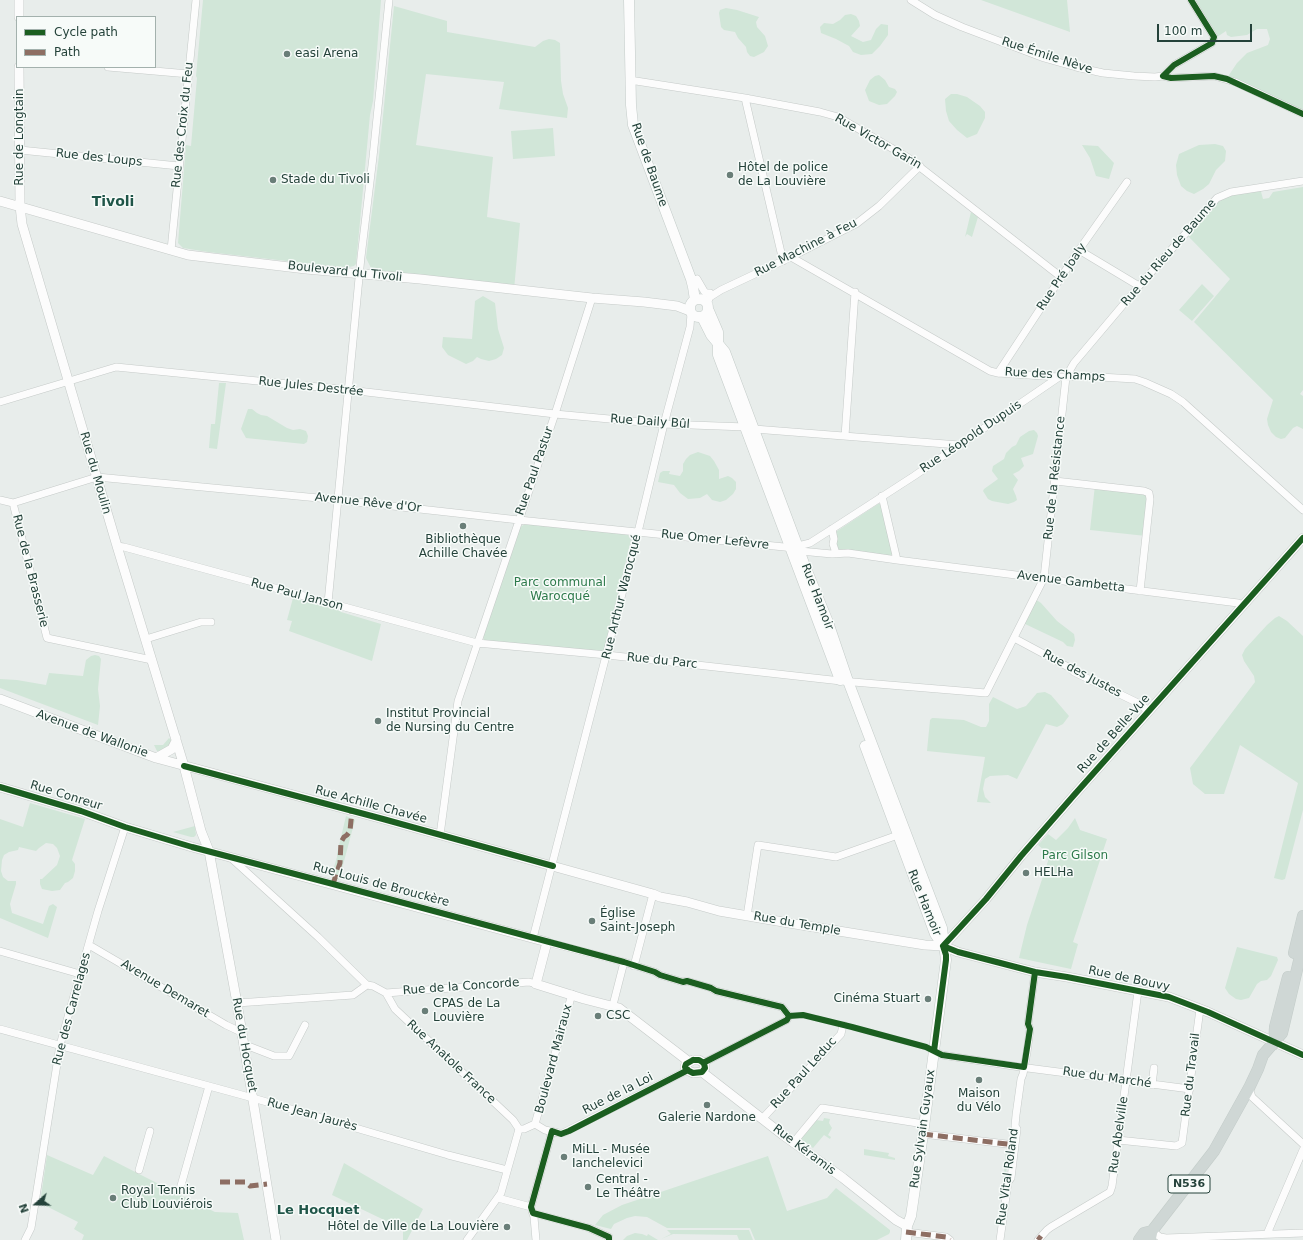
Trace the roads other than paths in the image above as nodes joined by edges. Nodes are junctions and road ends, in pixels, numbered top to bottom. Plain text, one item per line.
1 (19, 0) edge
2 (196, 0) edge
3 (389, 0) edge
4 (628, 0) edge
5 (634, 0) edge
6 (911, 0) edge
7 (1191, 0) edge
8 (19, 16) edge
9 (19, 68) edge
10 (120, 68) edge
11 (189, 74) junction
12 (1163, 76) junction
13 (636, 81) junction
14 (745, 98) junction
15 (1303, 114) edge
16 (20, 150) junction
17 (179, 166) junction
18 (920, 166) junction
19 (1303, 181) edge
20 (1127, 182) dead end
21 (0, 201) edge
22 (20, 206) junction
23 (171, 250) junction
24 (1079, 250) junction
25 (792, 257) junction
26 (783, 261) junction
27 (360, 274) junction
28 (1061, 277) junction
29 (1139, 286) junction
30 (721, 290) junction
31 (855, 292) junction
32 (592, 298) junction
33 (700, 306) junction
34 (998, 373) junction
35 (1062, 377) junction
36 (68, 381) junction
37 (349, 390) junction
38 (0, 402) edge
39 (555, 414) junction
40 (664, 424) junction
41 (750, 428) junction
42 (845, 436) junction
43 (959, 445) junction
44 (97, 477) junction
45 (1054, 481) junction
46 (882, 496) junction
47 (0, 500) edge
48 (338, 500) junction
49 (13, 503) junction
50 (1303, 510) edge
51 (519, 520) junction
52 (832, 529) junction
53 (638, 532) junction
54 (1303, 538) edge
55 (117, 546) junction
56 (796, 548) junction
57 (836, 553) junction
58 (897, 560) junction
59 (1044, 578) junction
60 (1140, 590) junction
61 (328, 603) junction
62 (1244, 605) junction
63 (211, 622) dead end
64 (1014, 638) junction
65 (146, 639) junction
66 (477, 643) junction
67 (607, 655) junction
68 (152, 660) junction
69 (844, 681) junction
70 (0, 699) edge
71 (1149, 711) junction
72 (176, 738) junction
73 (156, 758) junction
74 (184, 766) junction
75 (0, 787) edge
76 (125, 827) junction
77 (202, 834) junction
78 (898, 834) junction
79 (440, 835) junction
80 (208, 851) junction
81 (229, 857) junction
82 (552, 866) junction
83 (653, 894) junction
84 (747, 916) junction
85 (1303, 916) edge
86 (533, 938) junction
87 (547, 942) junction
88 (945, 944) junction
89 (1303, 944) edge
90 (89, 945) junction
91 (0, 950) edge
92 (624, 962) junction
93 (634, 966) junction
94 (1035, 972) junction
95 (80, 974) junction
96 (536, 984) junction
97 (367, 985) junction
98 (1138, 991) junction
99 (386, 993) junction
100 (572, 994) junction
101 (237, 1003) junction
102 (613, 1006) junction
103 (1200, 1009) junction
104 (843, 1025) dead end
105 (305, 1026) dead end
106 (0, 1029) edge
107 (241, 1032) junction
108 (1275, 1042) junction
109 (243, 1044) junction
110 (60, 1046) junction
111 (934, 1051) junction
112 (1303, 1055) edge
113 (688, 1066) junction
114 (702, 1067) junction
115 (1024, 1067) junction
116 (1154, 1068) dead end
117 (1126, 1081) junction
118 (1152, 1085) junction
119 (209, 1086) junction
120 (1190, 1089) junction
121 (1250, 1092) junction
122 (253, 1098) junction
123 (762, 1119) junction
124 (535, 1124) junction
125 (924, 1124) junction
126 (518, 1129) junction
127 (150, 1131) dead end
128 (554, 1132) junction
129 (923, 1134) junction
130 (1118, 1140) junction
131 (793, 1142) junction
132 (1303, 1144) edge
133 (1015, 1145) junction
134 (1303, 1150) edge
135 (139, 1170) dead end
136 (507, 1170) junction
137 (180, 1189) dead end
138 (498, 1198) junction
139 (532, 1210) junction
140 (906, 1233) edge
141 (1303, 1233) edge
142 (1267, 1234) junction
143 (1151, 1236) edge
144 (25, 1240) edge
145 (276, 1240) edge
146 (467, 1240) edge
147 (536, 1240) edge
148 (609, 1240) edge
149 (950, 1240) edge
150 (1000, 1240) edge
151 (1038, 1240) edge
152 (1139, 1240) edge

1 - 8 street
2 - 11 street, Rue des Croix du Feu
3 - 27 street
4 - 33 main road, Rue de Baume
5 - 13 main road, Rue de Baume
6 - 12 street, Rue Émile Nève
7 - 12 street
9 - 16 street, Rue de Longtain
10 - 11 street
11 - 17 street, Rue des Croix du Feu
12 - 15 street, Rue Émile Nève
13 - 14 street, Rue Victor Garin
13 - 33 main road, Rue de Baume
14 - 18 street, Rue Victor Garin
14 - 26 street
16 - 17 street, Rue des Loups
16 - 22 street, Rue de Longtain
17 - 23 street, Rue des Croix du Feu
18 - 25 street, Rue Machine à Feu
18 - 28 street, Rue Victor Garin
19 - 29 street, Rue du Rieu de Baume
20 - 24 street, Rue Pré Joaly
21 - 22 street, Boulevard du Tivoli
22 - 23 street, Boulevard du Tivoli
22 - 36 street, Rue du Moulin
23 - 27 street, Boulevard du Tivoli
24 - 28 street, Rue Pré Joaly
24 - 29 street
25 - 26 street, Rue Machine à Feu
25 - 31 street, Rue des Champs
26 - 30 street, Rue Machine à Feu
27 - 32 street, Boulevard du Tivoli
27 - 37 street
28 - 34 street, Rue Pré Joaly
29 - 35 street, Rue du Rieu de Baume
30 - 33 street, Rue Machine à Feu
30 - 33 street, Rue Machine à Feu
31 - 34 street, Rue des Champs
31 - 42 street
32 - 33 street, Boulevard du Tivoli
32 - 39 street, Rue Paul Pastur
33 - 40 street, Rue Arthur Warocqué
33 - 41 main road, Rue Hamoir
34 - 35 street, Rue des Champs
35 - 43 street, Rue Léopold Dupuis
35 - 45 street, Rue de la Résistance
35 - 50 street, Rue des Champs
36 - 37 street, Rue Jules Destrée
36 - 38 street, Rue Jules Destrée
36 - 44 street, Rue du Moulin
37 - 39 street, Rue Jules Destrée
37 - 48 street
39 - 40 street, Rue Daily Bûl
39 - 51 street, Rue Paul Pastur
40 - 41 street, Rue Daily Bûl
40 - 53 street, Rue Arthur Warocqué
41 - 42 street, Rue Daily Bûl
41 - 56 main road, Rue Hamoir
42 - 43 street, Rue Daily Bûl
43 - 46 street, Rue Léopold Dupuis
44 - 48 street, Avenue Rêve d'Or
44 - 49 street
44 - 55 street, Rue du Moulin
45 - 59 street, Rue de la Résistance
45 - 60 street
46 - 52 street, Rue Léopold Dupuis
46 - 58 street
47 - 49 street
48 - 51 street, Avenue Rêve d'Or
48 - 61 street
49 - 68 street, Rue de la Brasserie
51 - 53 street, Avenue Rêve d'Or
51 - 66 street, Rue Paul Pastur
52 - 56 street, Rue Léopold Dupuis
52 - 57 street
53 - 56 street, Rue Omer Lefèvre
53 - 67 street, Rue Arthur Warocqué
54 - 62 street, Rue de Belle-Vue
55 - 61 street, Rue Paul Janson
55 - 65 street, Rue du Moulin
56 - 57 street, Rue Omer Lefèvre
56 - 69 main road, Rue Hamoir
57 - 58 street, Avenue Gambetta
58 - 59 street, Avenue Gambetta
59 - 60 street, Avenue Gambetta
59 - 64 street
60 - 62 street, Avenue Gambetta
61 - 66 street, Rue Paul Janson
62 - 71 street, Rue de Belle-Vue
63 - 65 street
64 - 69 street, Rue du Parc
64 - 71 street, Rue des Justes
65 - 68 street, Rue du Moulin
66 - 67 street, Rue du Parc
66 - 79 street, Rue Paul Pastur
67 - 69 street, Rue du Parc
67 - 82 street, Rue Arthur Warocqué
68 - 72 street, Rue du Moulin
69 - 78 main road, Rue Hamoir
69 - 88 main road, Rue Hamoir
70 - 73 street, Avenue de Wallonie
71 - 88 street, Rue de Belle-Vue
72 - 73 street
72 - 74 street, Rue du Moulin
73 - 74 street, Avenue de Wallonie
74 - 77 street, Rue du Moulin
74 - 79 street, Rue Achille Chavée
75 - 76 street, Rue Conreur
76 - 77 street, Rue Conreur
76 - 80 street, Rue Conreur
76 - 90 street, Rue des Carrelages
77 - 80 street, Rue du Moulin
78 - 84 street
78 - 88 main road, Rue Hamoir
79 - 82 street, Rue Achille Chavée
80 - 81 street, Rue Louis de Brouckère
80 - 101 street, Rue du Hocquet
81 - 86 street, Rue Louis de Brouckère
81 - 97 street
82 - 83 street, Rue Achille Chavée
82 - 86 street, Rue Arthur Warocqué
83 - 84 street, Rue du Temple
83 - 93 street
84 - 88 street, Rue du Temple
85 - 108 main road
86 - 87 street, Rue Louis de Brouckère
87 - 92 street
87 - 96 street
88 - 94 street, Rue de Bouvy
88 - 111 main road, Rue Sylvain Guyaux
89 - 108 main road, N536
90 - 95 street, Rue des Carrelages
90 - 107 street, Avenue Demaret
91 - 95 street
92 - 93 street
92 - 102 street
93 - 114 street
94 - 98 street, Rue de Bouvy
94 - 115 street, Rue Vital Roland
95 - 110 street, Rue des Carrelages
96 - 99 street, Rue de la Concorde
96 - 100 street
97 - 99 street
97 - 101 street
98 - 103 street, Rue de Bouvy
98 - 117 street, Rue Abelville
99 - 126 street, Rue Anatole France
100 - 102 street
100 - 124 street, Boulevard Mairaux
101 - 107 street, Rue du Hocquet
102 - 113 street
103 - 108 street, Rue de Bouvy
103 - 120 street, Rue du Travail
104 - 123 street, Rue Paul Leduc
105 - 109 street
106 - 110 street, Rue Jean Jaurès
107 - 109 street, Rue du Hocquet
108 - 112 street, Rue de Bouvy
108 - 121 main road, N536
109 - 122 street, Rue du Hocquet
110 - 119 street, Rue Jean Jaurès
110 - 144 street, Rue des Carrelages
111 - 115 street, Rue du Marché
111 - 125 main road, Rue Sylvain Guyaux
113 - 114 street
113 - 114 street
113 - 128 street, Rue de la Loi
114 - 123 street, Rue Kéramis
115 - 117 street, Rue du Marché
115 - 133 street, Rue Vital Roland
116 - 118 street
117 - 118 street, Rue du Marché
117 - 130 street, Rue Abelville
118 - 120 street, Rue du Marché
119 - 122 street, Rue Jean Jaurès
119 - 137 street
120 - 130 street, Rue du Travail
121 - 132 street
121 - 143 main road, N536
122 - 136 street, Rue Jean Jaurès
122 - 145 street, Rue du Hocquet
123 - 131 street, Rue Kéramis
124 - 126 street
124 - 128 street
125 - 129 main road, Rue Sylvain Guyaux
125 - 131 street
126 - 136 street
127 - 135 street
128 - 139 street
129 - 133 street
129 - 140 main road, Rue Sylvain Guyaux
130 - 151 street, Rue Abelville
131 - 140 street, Rue Kéramis
133 - 150 street, Rue Vital Roland
134 - 142 street
136 - 138 street
138 - 139 street
138 - 146 street
139 - 147 street
139 - 148 street
140 - 149 street
141 - 142 street
142 - 143 street
143 - 152 main road, N536

